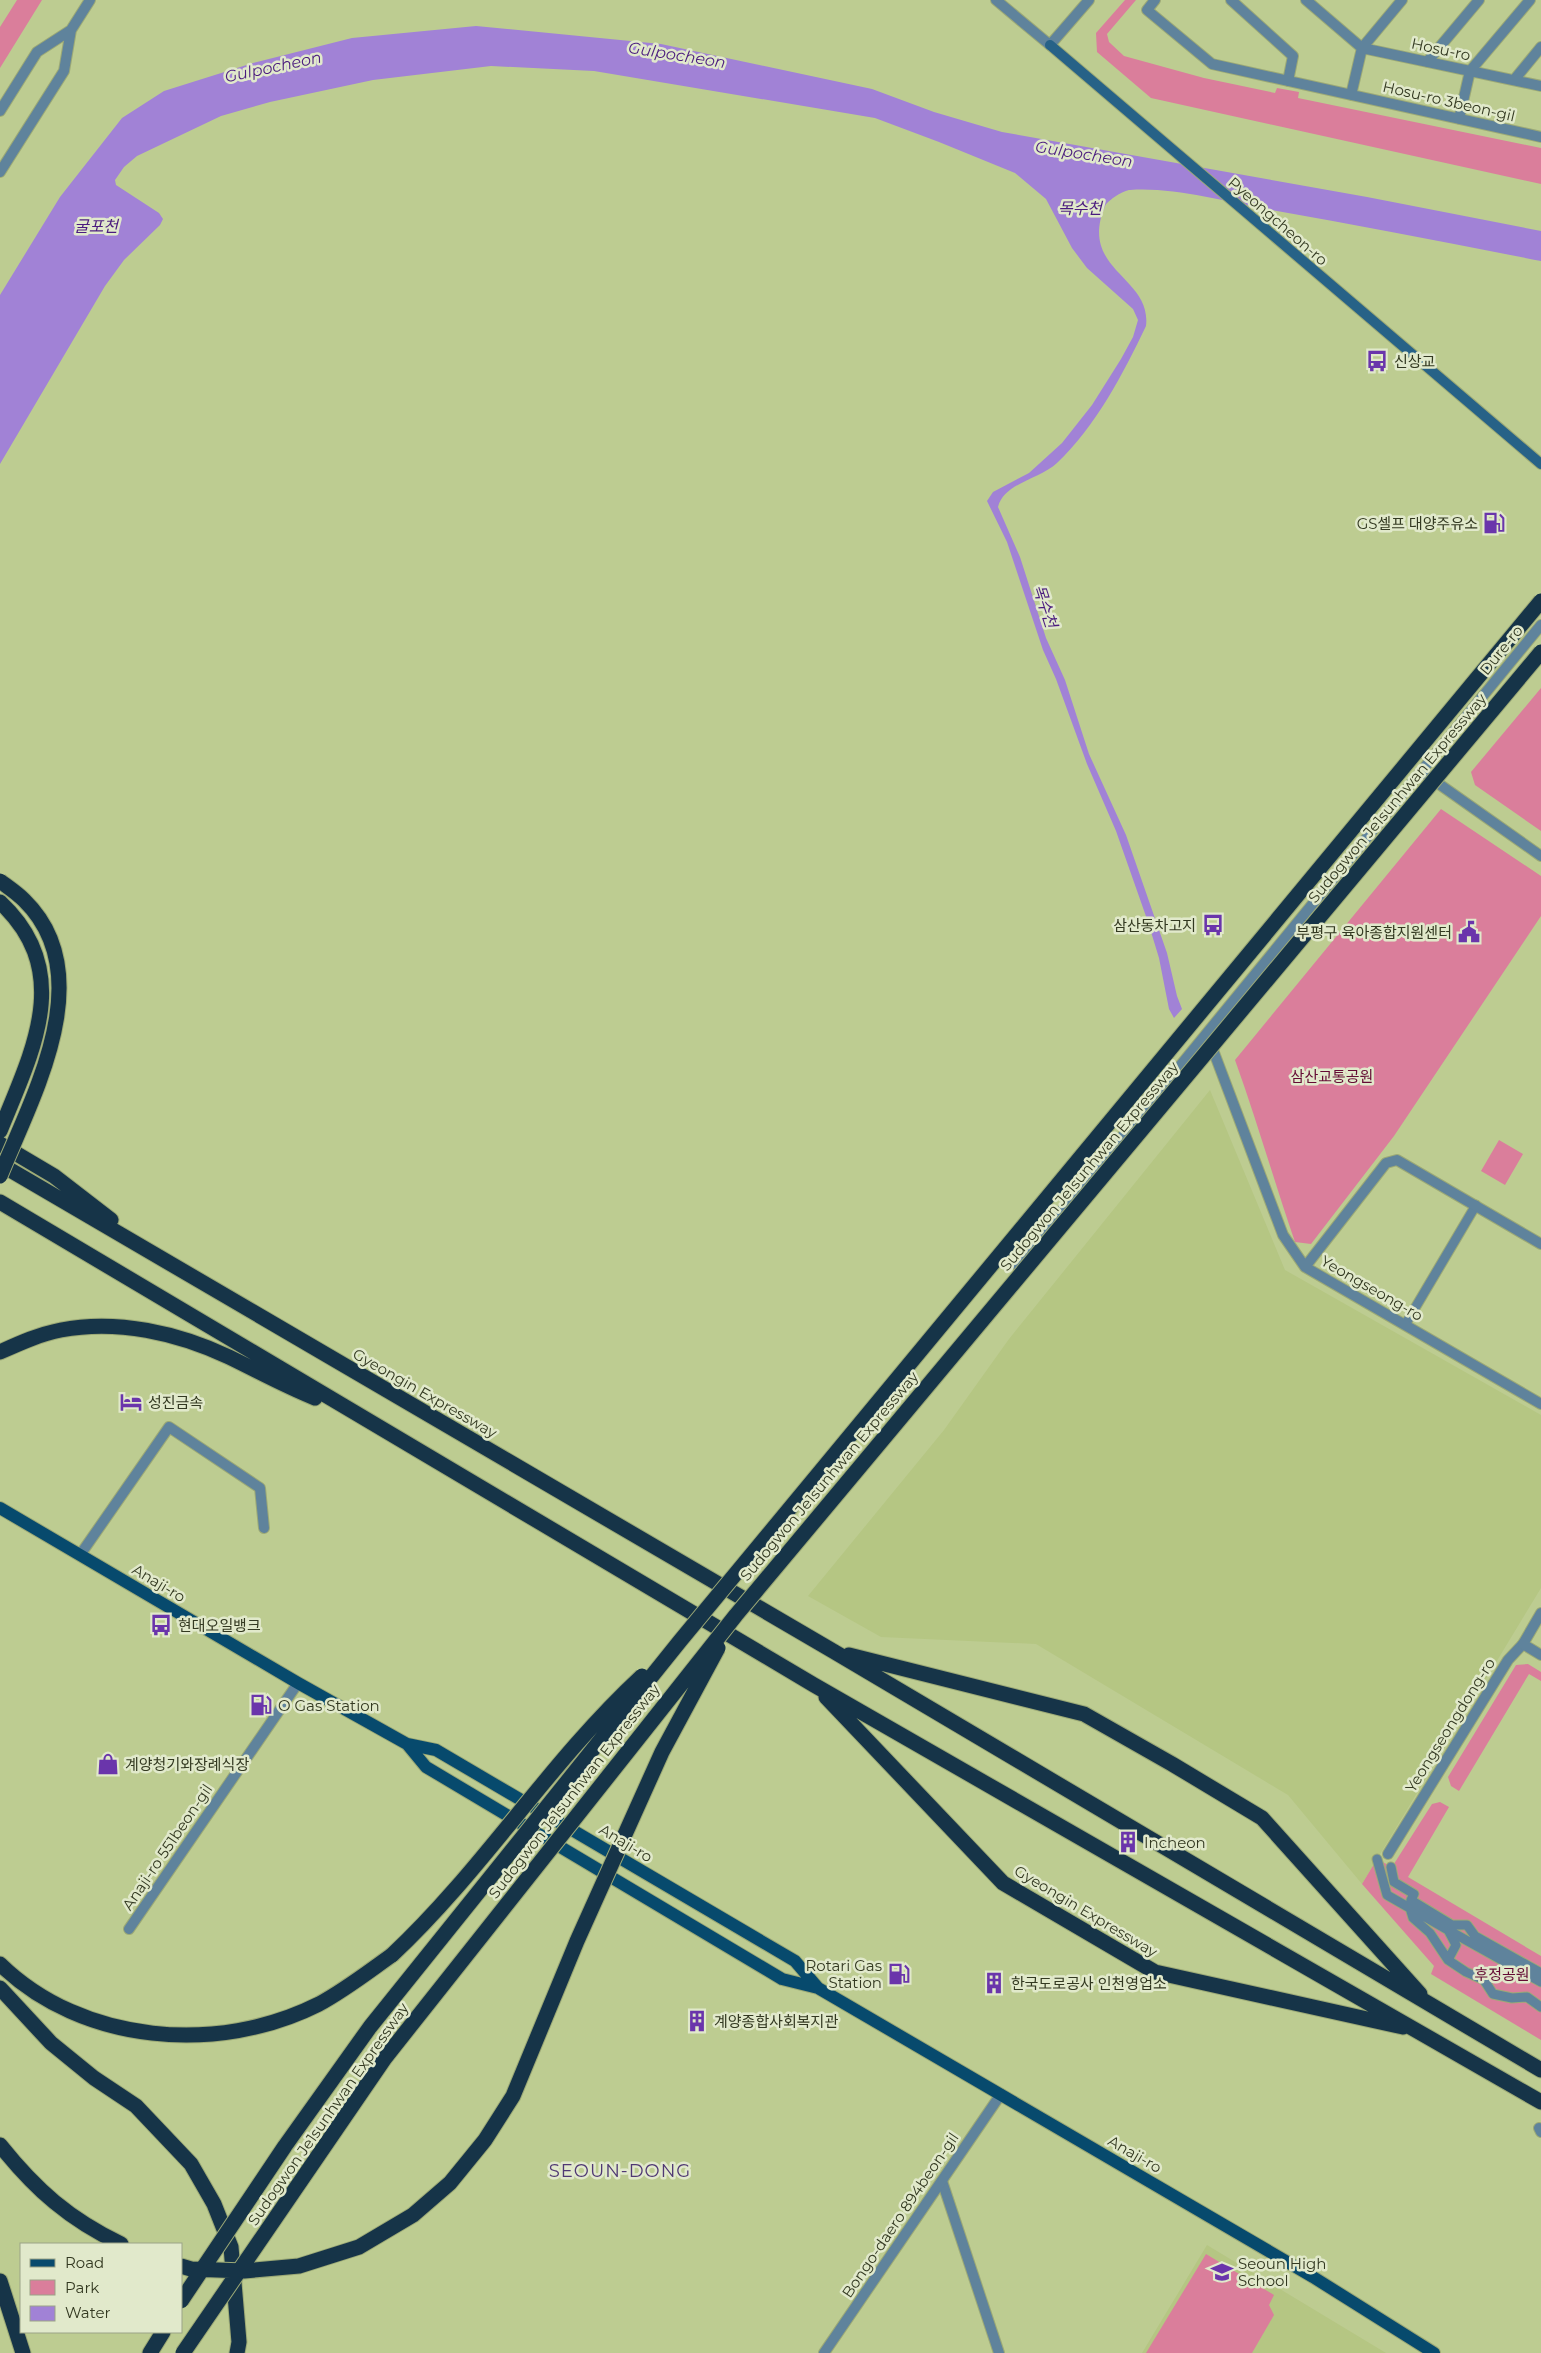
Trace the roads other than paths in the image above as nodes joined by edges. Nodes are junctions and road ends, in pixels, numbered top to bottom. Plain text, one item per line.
1 (90, 0) edge
2 (996, 0) edge
3 (1089, 0) edge
4 (1155, 0) edge
5 (1231, 0) edge
6 (1402, 0) edge
7 (1479, 0) edge
8 (1530, 0) edge
9 (1312, 2) edge
10 (71, 30) junction
11 (1050, 45) junction
12 (1541, 47) edge
13 (1362, 48) junction
14 (1428, 62) junction
15 (1470, 71) junction
16 (1514, 80) junction
17 (1288, 81) junction
18 (1541, 86) edge
19 (1351, 95) junction
20 (0, 111) edge
21 (1460, 119) junction
22 (1541, 137) edge
23 (0, 172) edge
24 (1541, 464) edge
25 (1541, 602) edge
26 (1541, 625) edge
27 (1541, 652) edge
28 (1422, 772) junction
29 (1541, 856) edge
30 (0, 881) edge
31 (0, 902) edge
32 (1206, 1032) junction
33 (0, 1131) edge
34 (0, 1144) edge
35 (0, 1164) edge
36 (0, 1176) edge
37 (0, 1202) edge
38 (1476, 1205) junction
39 (1541, 1244) edge
40 (164, 1261) junction
41 (1017, 1264) dead end
42 (1305, 1267) junction
43 (1404, 1325) junction
44 (0, 1352) edge
45 (1541, 1404) edge
46 (356, 1414) junction
47 (0, 1508) edge
48 (264, 1528) dead end
49 (80, 1555) junction
50 (1541, 1613) edge
51 (736, 1615) junction
52 (680, 1641) junction
53 (1523, 1644) junction
54 (833, 1651) junction
55 (1541, 1655) edge
56 (298, 1683) junction
57 (814, 1685) junction
58 (407, 1744) junction
59 (1388, 1854) dead end
60 (1377, 1859) dead end
61 (1392, 1868) dead end
62 (1410, 1908) junction
63 (130, 1929) dead end
64 (1448, 1930) junction
65 (1448, 1960) junction
66 (0, 1964) edge
67 (1541, 1972) edge
68 (1541, 1982) edge
69 (0, 1988) edge
70 (818, 1988) junction
71 (1431, 2006) junction
72 (1541, 2007) edge
73 (1418, 2030) junction
74 (1541, 2070) edge
75 (1001, 2094) junction
76 (1541, 2102) edge
77 (0, 2145) edge
78 (942, 2180) junction
79 (119, 2243) edge
80 (182, 2266) edge
81 (0, 2281) edge
82 (182, 2300) edge
83 (162, 2333) edge
84 (23, 2353) edge
85 (150, 2353) edge
86 (183, 2353) edge
87 (237, 2353) edge
88 (824, 2353) edge
89 (999, 2353) edge
90 (1434, 2353) edge

1 - 10 street
2 - 11 street, Pyeongcheon-ro
3 - 11 street
4 - 17 street, Hosu-ro 3beon-gil
5 - 17 street
6 - 13 street
7 - 14 street
8 - 15 street
9 - 13 street, Hosu-ro
10 - 20 street
10 - 23 street
11 - 24 main road, Pyeongcheon-ro
12 - 16 street
13 - 14 street, Hosu-ro
13 - 19 street
14 - 15 street, Hosu-ro
15 - 16 street, Hosu-ro
15 - 21 street
16 - 18 street, Hosu-ro
17 - 19 street, Hosu-ro 3beon-gil
19 - 21 street, Hosu-ro 3beon-gil
21 - 22 street, Hosu-ro 3beon-gil
25 - 52 highway, Sudogwon Je1sunhwan Expressway, bridge
26 - 28 street, Dure-ro
27 - 51 highway, Sudogwon Je1sunhwan Expressway, bridge
28 - 29 street
28 - 32 street, Dure-ro
30 - 36 highway, bridge
31 - 33 highway
32 - 41 street, Dure-ro
32 - 42 street, Yeongseong-ro
34 - 40 highway
35 - 40 highway, Gyeongin Expressway
37 - 46 highway, Gyeongin Expressway
38 - 39 street
38 - 42 street
38 - 43 street
40 - 54 highway, Gyeongin Expressway
42 - 43 street, Yeongseong-ro
43 - 45 street, Yeongseong-ro
44 - 46 highway
46 - 57 highway, Gyeongin Expressway
47 - 49 main road, Anaji-ro
48 - 49 street
49 - 56 main road, Anaji-ro
50 - 53 street, Yeongseongdong-ro
51 - 80 highway, bridge
51 - 86 highway, Sudogwon Je1sunhwan Expressway, bridge
52 - 66 highway, bridge
52 - 82 highway, Sudogwon Je1sunhwan Expressway, bridge
53 - 55 street
53 - 59 street, Yeongseongdong-ro
54 - 71 highway, Gyeongin Expressway
54 - 71 highway, Gyeongin Expressway
56 - 58 main road, Anaji-ro
56 - 63 street, Anaji-ro 551beon-gil
57 - 73 highway, Gyeongin Expressway
57 - 73 highway, Gyeongin Expressway
58 - 70 main road, Anaji-ro
58 - 70 main road, Anaji-ro
60 - 62 street
61 - 67 street
62 - 64 street
62 - 65 street
64 - 65 street
64 - 68 street
65 - 72 street
69 - 87 highway
70 - 75 main road, Anaji-ro
71 - 74 highway, Gyeongin Expressway
73 - 76 highway, Gyeongin Expressway
75 - 78 street, Bongo-daero 894beon-gil
75 - 90 main road, Anaji-ro
77 - 79 highway
78 - 88 street, Bongo-daero 894beon-gil
78 - 89 street
81 - 84 highway
83 - 85 highway

